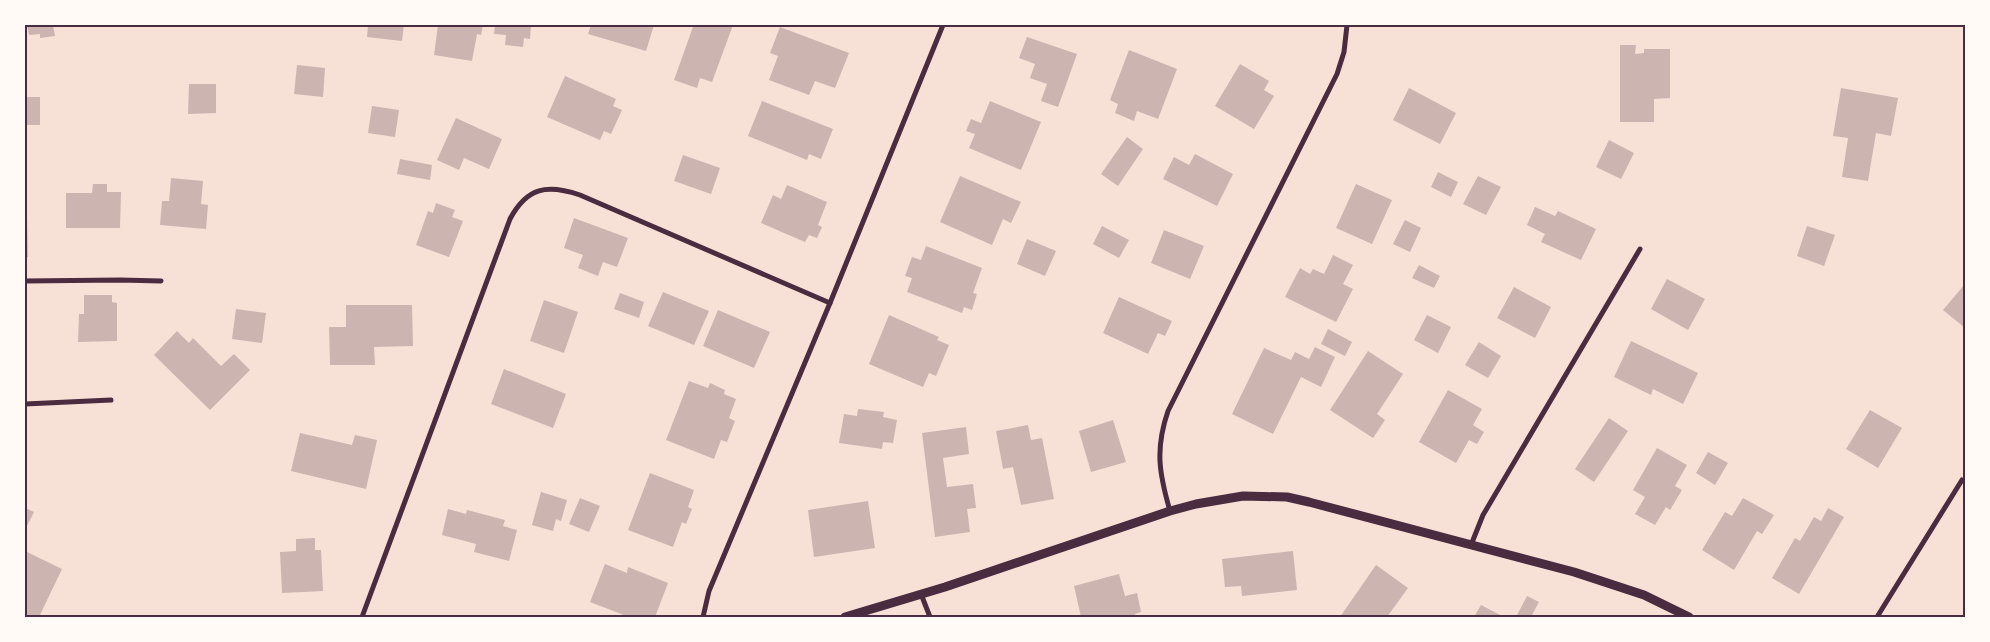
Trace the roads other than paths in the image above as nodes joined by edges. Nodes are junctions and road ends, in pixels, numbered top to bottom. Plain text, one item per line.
1 (943, 25) edge
2 (1347, 25) edge
3 (1640, 249) dead end
4 (25, 281) edge
5 (162, 281) dead end
6 (830, 303) junction
7 (111, 400) dead end
8 (25, 404) edge
9 (1962, 480) dead end
10 (1170, 511) junction
11 (1472, 544) junction
12 (921, 594) junction
13 (362, 617) edge
14 (703, 617) edge
15 (845, 617) edge
16 (930, 617) edge
17 (1689, 617) edge
18 (1876, 617) edge

1 - 6 street
2 - 10 street
3 - 11 street
4 - 5 street
6 - 13 street
6 - 14 street
7 - 8 street
9 - 18 street
10 - 11 street
10 - 12 street
11 - 17 street
12 - 15 street
12 - 16 street

